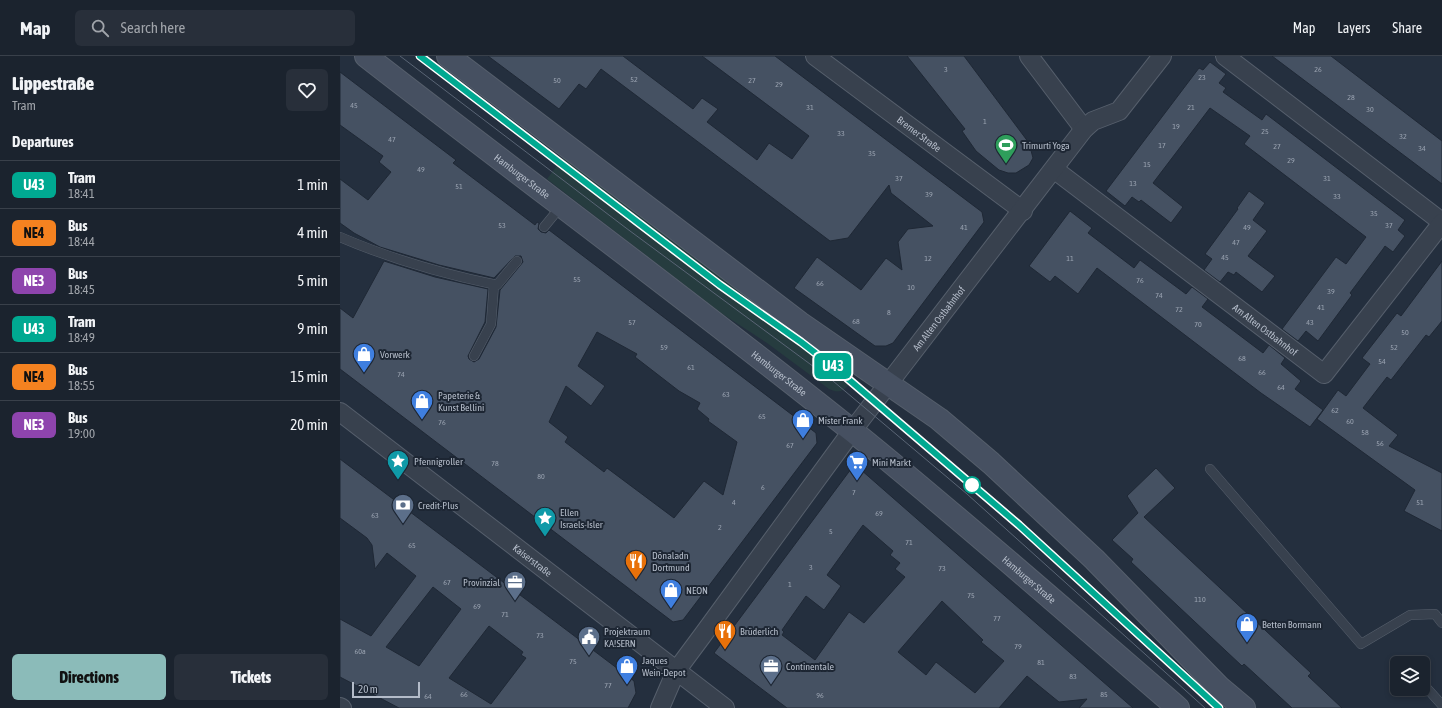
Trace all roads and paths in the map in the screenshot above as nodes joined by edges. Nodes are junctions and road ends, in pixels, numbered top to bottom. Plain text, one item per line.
1 (366, 56) edge
2 (448, 56) edge
3 (815, 56) edge
4 (1029, 56) edge
5 (1162, 56) edge
6 (1225, 56) edge
7 (1084, 130) junction
8 (1055, 170) junction
9 (562, 204) junction
10 (1023, 211) junction
11 (1442, 223) edge
12 (544, 227) dead end
13 (340, 237) edge
14 (517, 261) dead end
15 (494, 284) junction
16 (474, 356) dead end
17 (890, 383) junction
18 (340, 412) edge
19 (852, 431) junction
20 (1210, 469) dead end
21 (1442, 623) edge
22 (676, 671) junction
23 (1430, 692) edge
24 (1442, 705) edge
25 (660, 708) edge
26 (725, 708) edge
27 (1178, 708) edge
28 (1244, 708) edge

1 - 9 main road, Hamburger Straße
2 - 17 main road
3 - 10 street, Bremer Straße
4 - 7 street
5 - 7 street, Am Alten Ostbahnhof
6 - 11 street, Am Alten Ostbahnhof
7 - 8 street, Am Alten Ostbahnhof
8 - 10 street, Am Alten Ostbahnhof
8 - 11 street, Am Alten Ostbahnhof
9 - 12 lane
9 - 19 main road, Hamburger Straße
10 - 17 street, Am Alten Ostbahnhof
13 - 15 lane
14 - 15 lane
15 - 16 lane
17 - 19 street, Am Alten Ostbahnhof
17 - 28 main road
18 - 22 street, Kaiserstraße
19 - 22 street, Am Alten Ostbahnhof
19 - 27 main road, Hamburger Straße
20 - 21 lane
22 - 25 street, Am Alten Ostbahnhof
22 - 26 street, Kaiserstraße
23 - 24 lane

